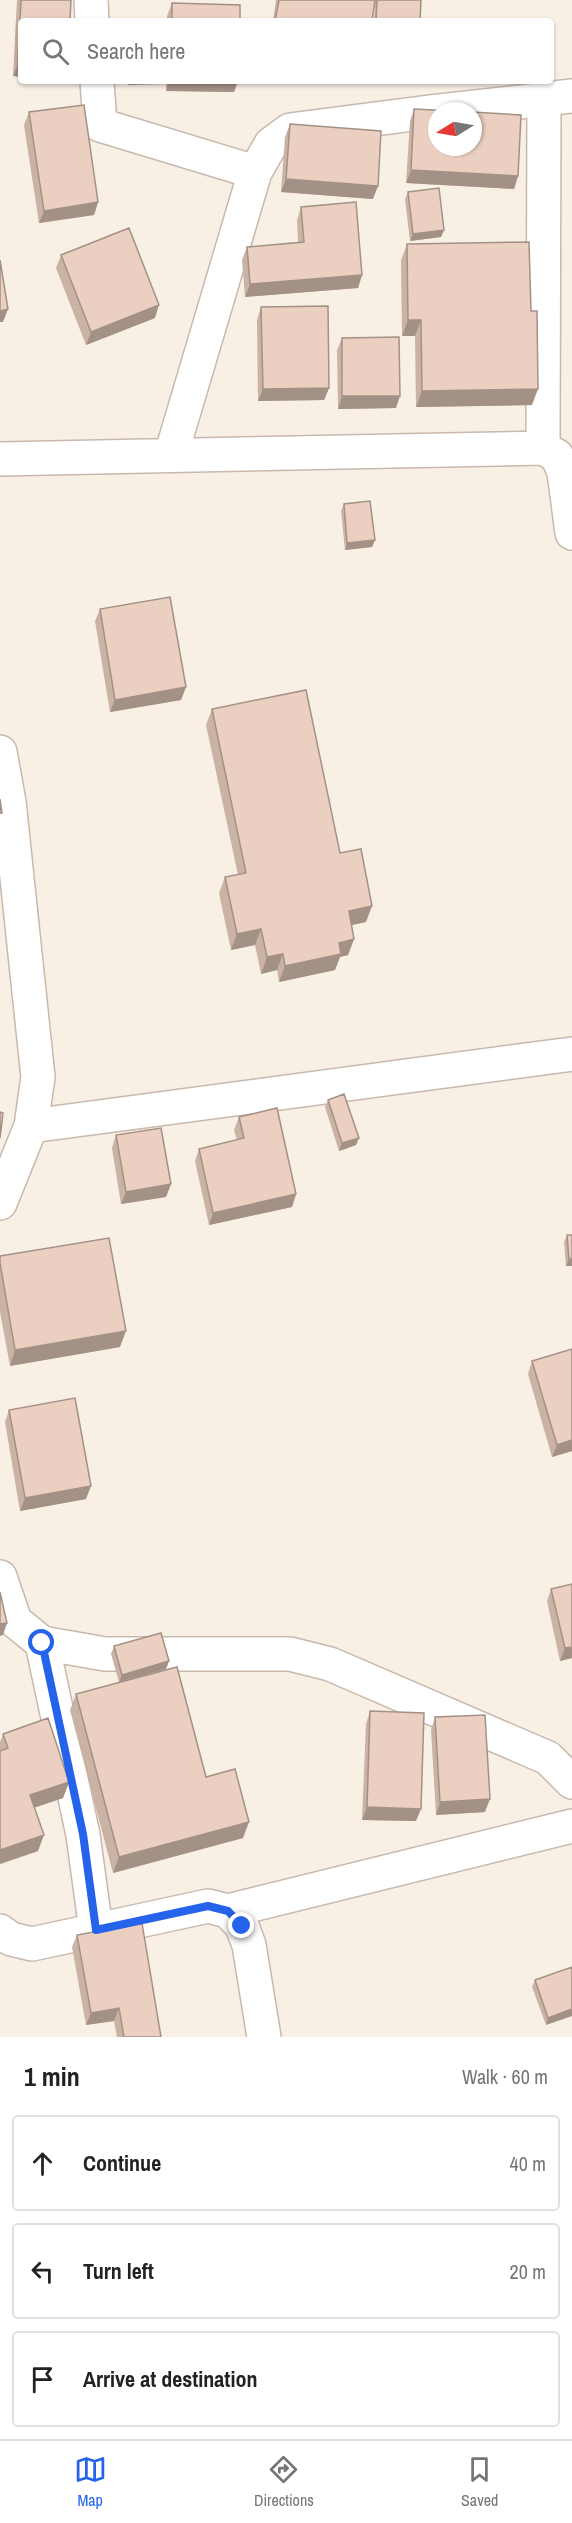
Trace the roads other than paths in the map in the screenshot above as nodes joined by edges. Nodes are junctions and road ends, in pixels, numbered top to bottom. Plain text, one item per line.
1 (91, 0) edge
2 (92, 18) edge
3 (97, 84) edge
4 (558, 97) edge
5 (482, 106) edge
6 (428, 112) edge
7 (255, 172) junction
8 (543, 448) junction
9 (171, 455) junction
10 (0, 459) edge
11 (572, 533) edge
12 (0, 752) edge
13 (572, 1054) edge
14 (31, 1126) junction
15 (0, 1203) edge
16 (0, 1577) edge
17 (42, 1643) junction
18 (572, 1782) edge
19 (572, 1826) edge
20 (228, 1911) junction
21 (0, 1930) edge
22 (96, 1930) junction
23 (264, 2037) edge

1 - 2 street
3 - 7 street
4 - 5 street
4 - 8 street
6 - 7 street
7 - 9 street
8 - 9 street
8 - 11 street
9 - 10 street
12 - 14 street
13 - 14 street
14 - 15 street
16 - 17 street
17 - 18 street
17 - 22 street
19 - 20 street
20 - 22 street
20 - 23 street
21 - 22 street

